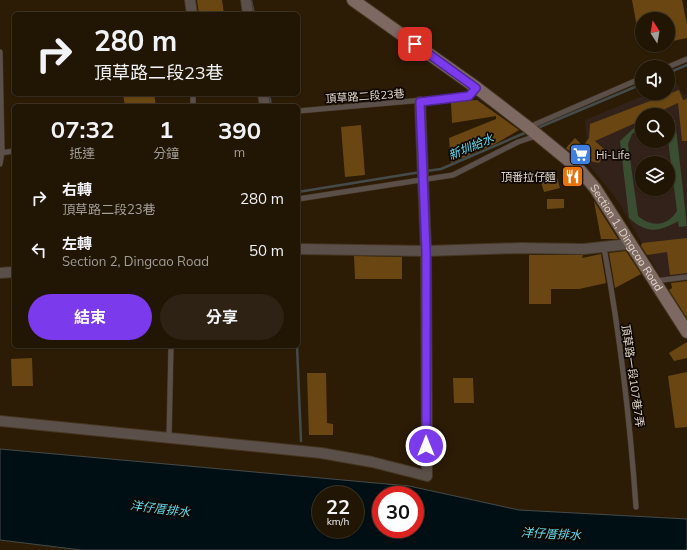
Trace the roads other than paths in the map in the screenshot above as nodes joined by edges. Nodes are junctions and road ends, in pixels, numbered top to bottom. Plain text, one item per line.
1 (190, 0) edge
2 (246, 0) edge
3 (353, 0) edge
4 (192, 12) edge
5 (248, 12) edge
6 (0, 52) edge
7 (0, 58) edge
8 (687, 59) edge
9 (675, 64) edge
10 (635, 81) edge
11 (476, 88) junction
12 (420, 102) junction
13 (300, 111) edge
14 (533, 131) junction
15 (12, 151) edge
16 (1, 153) edge
17 (0, 164) edge
18 (424, 181) junction
19 (300, 199) edge
20 (629, 244) junction
21 (300, 248) edge
22 (604, 248) junction
23 (426, 252) junction
24 (12, 272) edge
25 (0, 273) edge
26 (687, 278) edge
27 (654, 282) junction
28 (687, 332) edge
29 (171, 348) edge
30 (0, 421) edge
31 (169, 438) junction
32 (636, 507) dead end

1 - 4 street
2 - 5 street
3 - 11 street, Section 1, Dingcao Road
6 - 7 lane
7 - 16 lane
8 - 9 lane
10 - 14 lane
11 - 12 lane, 頂草路二段23巷
11 - 14 street, Section 1, Dingcao Road
12 - 13 lane, 頂草路二段23巷
12 - 18 street
14 - 18 lane
14 - 20 street, Section 1, Dingcao Road
15 - 16 lane
16 - 17 lane
18 - 19 lane
18 - 23 street
20 - 22 street
20 - 27 street, Section 1, Dingcao Road
21 - 23 street
22 - 23 street
22 - 32 lane, 頂草路一段107巷7弄
23 - 31 street
24 - 25 street
26 - 27 lane
27 - 28 street, Section 1, Dingcao Road
29 - 31 lane
30 - 31 street

